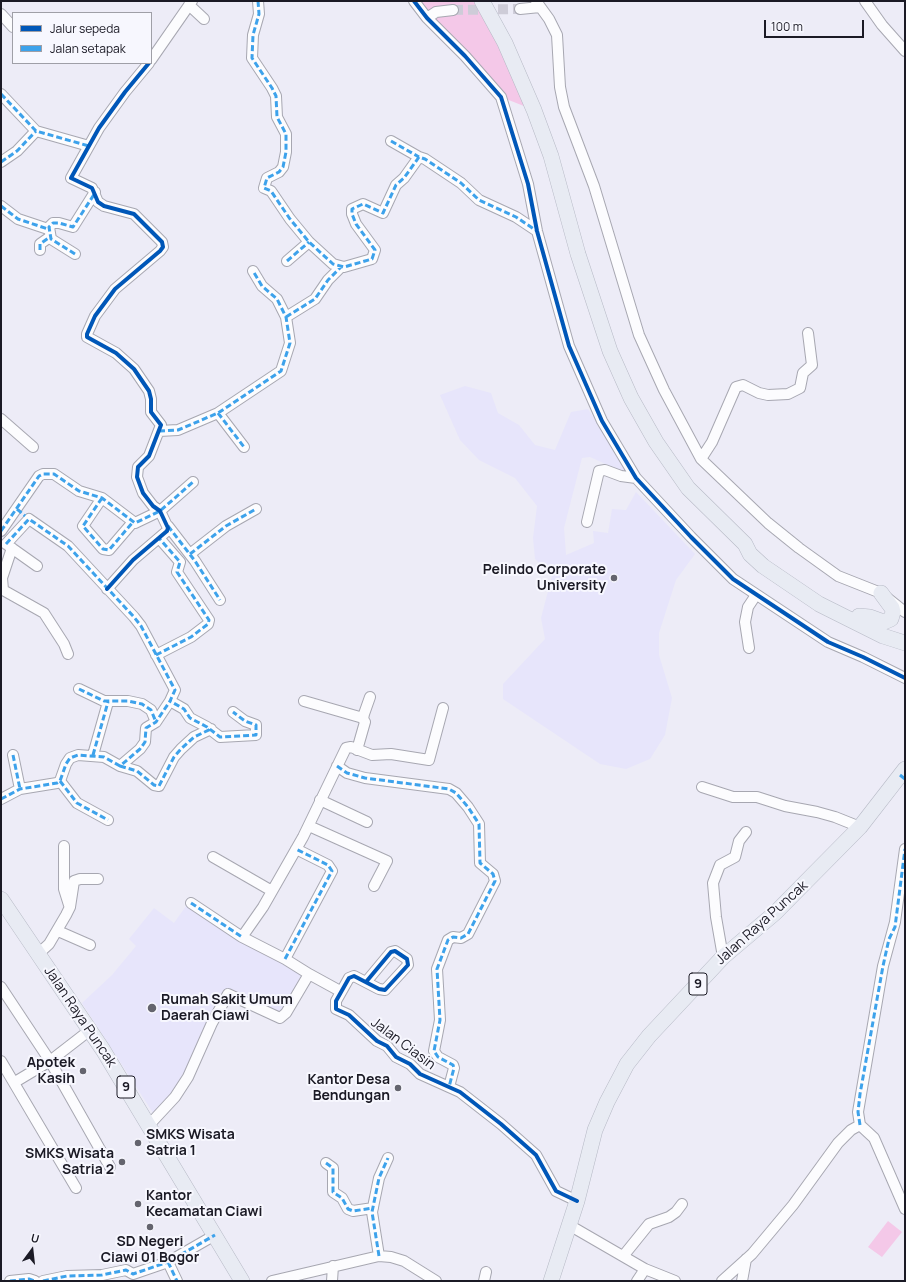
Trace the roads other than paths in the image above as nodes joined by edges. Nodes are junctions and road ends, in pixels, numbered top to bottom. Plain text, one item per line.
1 (258, 1) edge
2 (414, 1) edge
3 (482, 1) edge
4 (865, 1) edge
5 (191, 3) edge
6 (538, 4) edge
7 (520, 9) tunnel mouth
8 (453, 10) tunnel mouth
9 (1, 14) edge
10 (427, 18) junction
11 (204, 19) dead end
12 (12, 26) edge
13 (905, 52) edge
14 (152, 59) edge
15 (148, 64) edge
16 (1, 94) edge
17 (36, 131) junction
18 (391, 141) dead end
19 (89, 146) junction
20 (419, 157) junction
21 (1, 162) edge
22 (96, 192) junction
23 (1, 206) edge
24 (537, 231) junction
25 (49, 233) junction
26 (309, 242) junction
27 (40, 250) dead end
28 (75, 254) dead end
29 (287, 261) dead end
30 (341, 267) junction
31 (254, 271) dead end
32 (286, 317) junction
33 (808, 333) dead end
34 (218, 414) junction
35 (1, 419) edge
36 (159, 432) junction
37 (33, 447) dead end
38 (244, 447) dead end
39 (701, 459) junction
40 (636, 478) junction
41 (193, 482) dead end
42 (102, 498) junction
43 (256, 508) dead end
44 (17, 509) junction
45 (160, 511) junction
46 (25, 516) dead end
47 (133, 522) junction
48 (587, 522) dead end
49 (168, 526) junction
50 (1, 532) edge
51 (159, 538) junction
52 (6, 544) edge
53 (745, 544) junction
54 (190, 554) junction
55 (37, 566) dead end
56 (107, 590) junction
57 (881, 594) junction
58 (756, 595) junction
59 (220, 600) dead end
60 (905, 612) edge
61 (859, 616) junction
62 (905, 633) edge
63 (905, 643) edge
64 (749, 648) dead end
65 (68, 654) dead end
66 (156, 655) junction
67 (905, 678) edge
68 (79, 689) dead end
69 (370, 697) dead end
70 (170, 701) junction
71 (304, 701) dead end
72 (108, 702) junction
73 (443, 708) dead end
74 (233, 712) dead end
75 (363, 718) junction
76 (156, 722) junction
77 (211, 729) junction
78 (357, 750) junction
79 (13, 755) dead end
80 (93, 755) junction
81 (120, 766) junction
82 (337, 766) junction
83 (903, 774) edge
84 (60, 781) junction
85 (702, 787) dead end
86 (20, 789) junction
87 (1, 799) edge
88 (320, 800) junction
89 (108, 820) dead end
90 (367, 822) dead end
91 (309, 826) junction
92 (860, 827) junction
93 (746, 832) dead end
94 (64, 846) dead end
95 (296, 849) junction
96 (905, 849) edge
97 (213, 857) dead end
98 (98, 879) dead end
99 (903, 880) edge
100 (374, 886) dead end
101 (272, 891) junction
102 (1, 899) edge
103 (192, 903) dead end
104 (70, 908) junction
105 (58, 930) junction
106 (242, 937) junction
107 (90, 945) dead end
108 (38, 954) junction
109 (723, 957) junction
110 (285, 959) junction
111 (309, 974) junction
112 (366, 982) dead end
113 (1, 987) edge
114 (340, 992) junction
115 (90, 1030) junction
116 (1, 1061) edge
117 (50, 1061) junction
118 (15, 1082) junction
119 (449, 1087) junction
120 (149, 1125) junction
121 (860, 1125) junction
122 (388, 1158) dead end
123 (326, 1163) dead end
124 (110, 1167) dead end
125 (76, 1188) dead end
126 (577, 1201) junction
127 (682, 1204) dead end
128 (373, 1208) junction
129 (905, 1209) edge
130 (568, 1225) junction
131 (215, 1235) junction
132 (624, 1255) junction
133 (379, 1256) junction
134 (746, 1259) junction
135 (168, 1262) junction
136 (333, 1266) junction
137 (645, 1269) junction
138 (133, 1278) edge
139 (10, 1281) edge
140 (36, 1281) edge
141 (43, 1281) edge
142 (177, 1281) edge
143 (242, 1281) edge
144 (272, 1281) edge
145 (332, 1281) edge
146 (436, 1281) edge
147 (551, 1281) edge
148 (637, 1281) edge
149 (675, 1281) edge
150 (722, 1281) edge
151 (742, 1281) edge

1 - 26 street
2 - 10 street
3 - 53 highway
4 - 13 street
5 - 11 street
5 - 14 street
6 - 7 street
6 - 39 street
8 - 10 street
9 - 12 street
10 - 24 street
15 - 19 street
16 - 17 street
17 - 19 street
17 - 21 street
18 - 20 street
19 - 22 street
20 - 24 street
20 - 30 street
22 - 25 street
22 - 36 street
23 - 25 street
24 - 40 street
25 - 27 street
25 - 28 street
26 - 29 street
26 - 30 street
30 - 32 street
31 - 32 street
32 - 34 street
33 - 39 street
34 - 36 street
34 - 38 street
35 - 37 street
36 - 45 street
39 - 57 street
40 - 48 street
40 - 58 street
41 - 45 street
42 - 44 street
42 - 47 street
42 - 47 street
43 - 54 street
44 - 46 street
44 - 50 street
45 - 47 street
45 - 49 street
49 - 51 street
49 - 54 street
51 - 56 street
51 - 66 street
52 - 55 street
52 - 56 street
52 - 65 street
53 - 61 highway
53 - 63 highway
54 - 59 street
56 - 66 street
57 - 60 street
57 - 61 highway
58 - 64 street
58 - 67 street
61 - 62 highway
66 - 70 street
68 - 72 street
69 - 75 street
70 - 76 street
70 - 77 street
71 - 75 street
72 - 76 street
72 - 80 street
73 - 78 street
74 - 77 street
75 - 78 street
76 - 81 street
77 - 81 street
78 - 82 street
79 - 86 street
80 - 81 street
80 - 84 street
82 - 88 street
82 - 119 street
83 - 92 highway, Jalan Raya Puncak / 9
84 - 86 street
84 - 89 street
85 - 92 street
86 - 87 street
88 - 90 street
88 - 91 street
91 - 95 street
91 - 100 street
92 - 109 highway, Jalan Raya Puncak / 9
93 - 109 street
94 - 104 street
95 - 101 street
95 - 110 street
96 - 99 street
97 - 101 street
98 - 104 street
99 - 121 street
101 - 106 street
102 - 108 highway, Jalan Raya Puncak / 9
103 - 106 street
104 - 105 street
105 - 107 street
105 - 108 street
106 - 110 street
108 - 115 highway, Jalan Raya Puncak / 9
109 - 126 highway, Jalan Raya Puncak / 9
110 - 111 street
111 - 114 street
111 - 120 street
112 - 114 street
113 - 117 street
114 - 119 street, Jalan Ciasin
115 - 117 street
115 - 120 highway, Jalan Raya Puncak / 9
116 - 118 street
117 - 118 street
117 - 124 street
118 - 125 street
119 - 126 street, Jalan Ciasin
120 - 131 highway, Jalan Raya Puncak / 9
121 - 129 street
121 - 134 street
122 - 128 street
123 - 128 street
126 - 130 highway, Jalan Raya Puncak / 9
127 - 132 street
128 - 133 street
130 - 132 street
130 - 147 highway, Jalan Raya Puncak / 9
131 - 135 street
131 - 143 highway, Jalan Raya Puncak / 9
132 - 137 street
133 - 136 street
133 - 146 street
134 - 150 street
134 - 151 street
135 - 138 street
135 - 142 street
136 - 144 street
136 - 145 street
137 - 148 street
137 - 149 street
138 - 141 street
139 - 140 street

